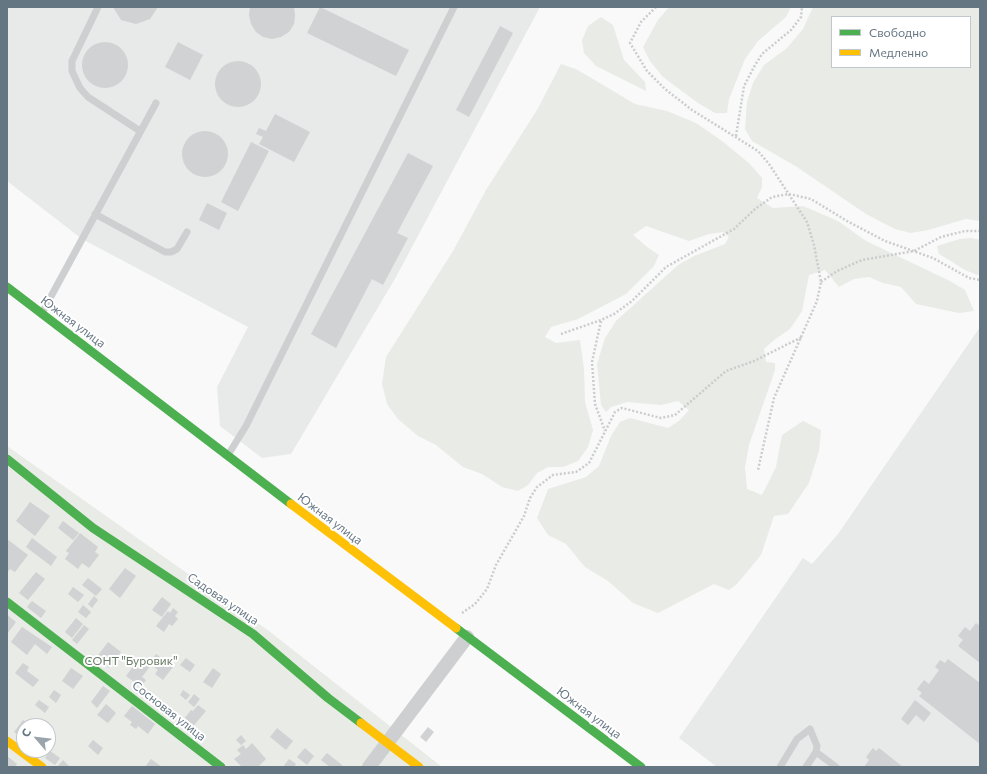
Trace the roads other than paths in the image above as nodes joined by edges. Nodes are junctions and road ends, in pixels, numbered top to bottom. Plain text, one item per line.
1 (98, 7) edge
2 (454, 7) edge
3 (156, 103) dead end
4 (140, 131) junction
5 (96, 214) junction
6 (187, 232) dead end
7 (7, 287) edge
8 (42, 313) junction
9 (227, 456) junction
10 (7, 460) edge
11 (7, 602) edge
12 (467, 637) junction
13 (7, 741) edge
14 (386, 742) junction
15 (816, 752) junction
16 (42, 767) edge
17 (221, 767) edge
18 (369, 767) edge
19 (419, 767) edge
20 (641, 767) edge
21 (780, 767) edge
22 (806, 767) edge
23 (836, 767) edge

1 - 4 lane
2 - 9 lane
3 - 4 lane
4 - 5 lane
5 - 6 lane
5 - 8 lane
7 - 8 street, Южная улица
8 - 9 street, Южная улица
9 - 12 street, Южная улица
10 - 14 street, Садовая улица
11 - 17 street, Сосновая улица
12 - 14 street
12 - 20 street, Южная улица
13 - 16 street
14 - 18 street
14 - 19 street, Садовая улица
15 - 21 lane
15 - 22 lane
15 - 23 lane

